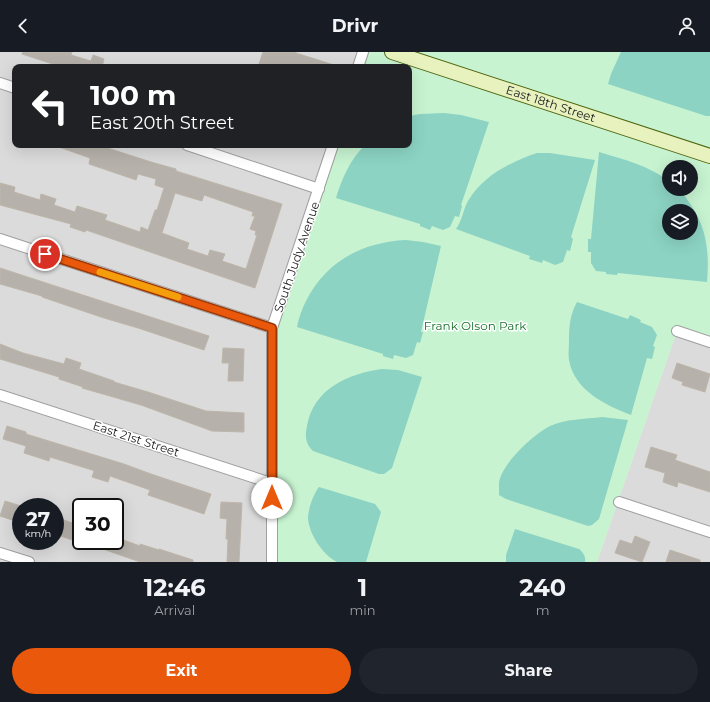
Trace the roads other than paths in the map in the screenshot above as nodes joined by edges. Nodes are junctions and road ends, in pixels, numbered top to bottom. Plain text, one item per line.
1 (363, 52) edge
2 (392, 52) edge
3 (359, 64) edge
4 (0, 83) edge
5 (12, 87) edge
6 (196, 148) edge
7 (333, 148) edge
8 (710, 156) edge
9 (319, 189) junction
10 (0, 239) edge
11 (272, 328) junction
12 (677, 331) dead end
13 (710, 342) edge
14 (0, 395) edge
15 (271, 482) junction
16 (619, 502) dead end
17 (710, 532) edge
18 (0, 553) edge
19 (29, 562) edge
20 (272, 562) edge

1 - 3 street
2 - 8 street, East 18th Street
4 - 5 street
6 - 9 street
7 - 9 street, South Judy Avenue
9 - 11 street, South Judy Avenue
10 - 11 street
11 - 15 street, South Judy Avenue
12 - 13 street
14 - 15 street, East 21st Street
15 - 20 street, South Judy Avenue
16 - 17 street
18 - 19 street

